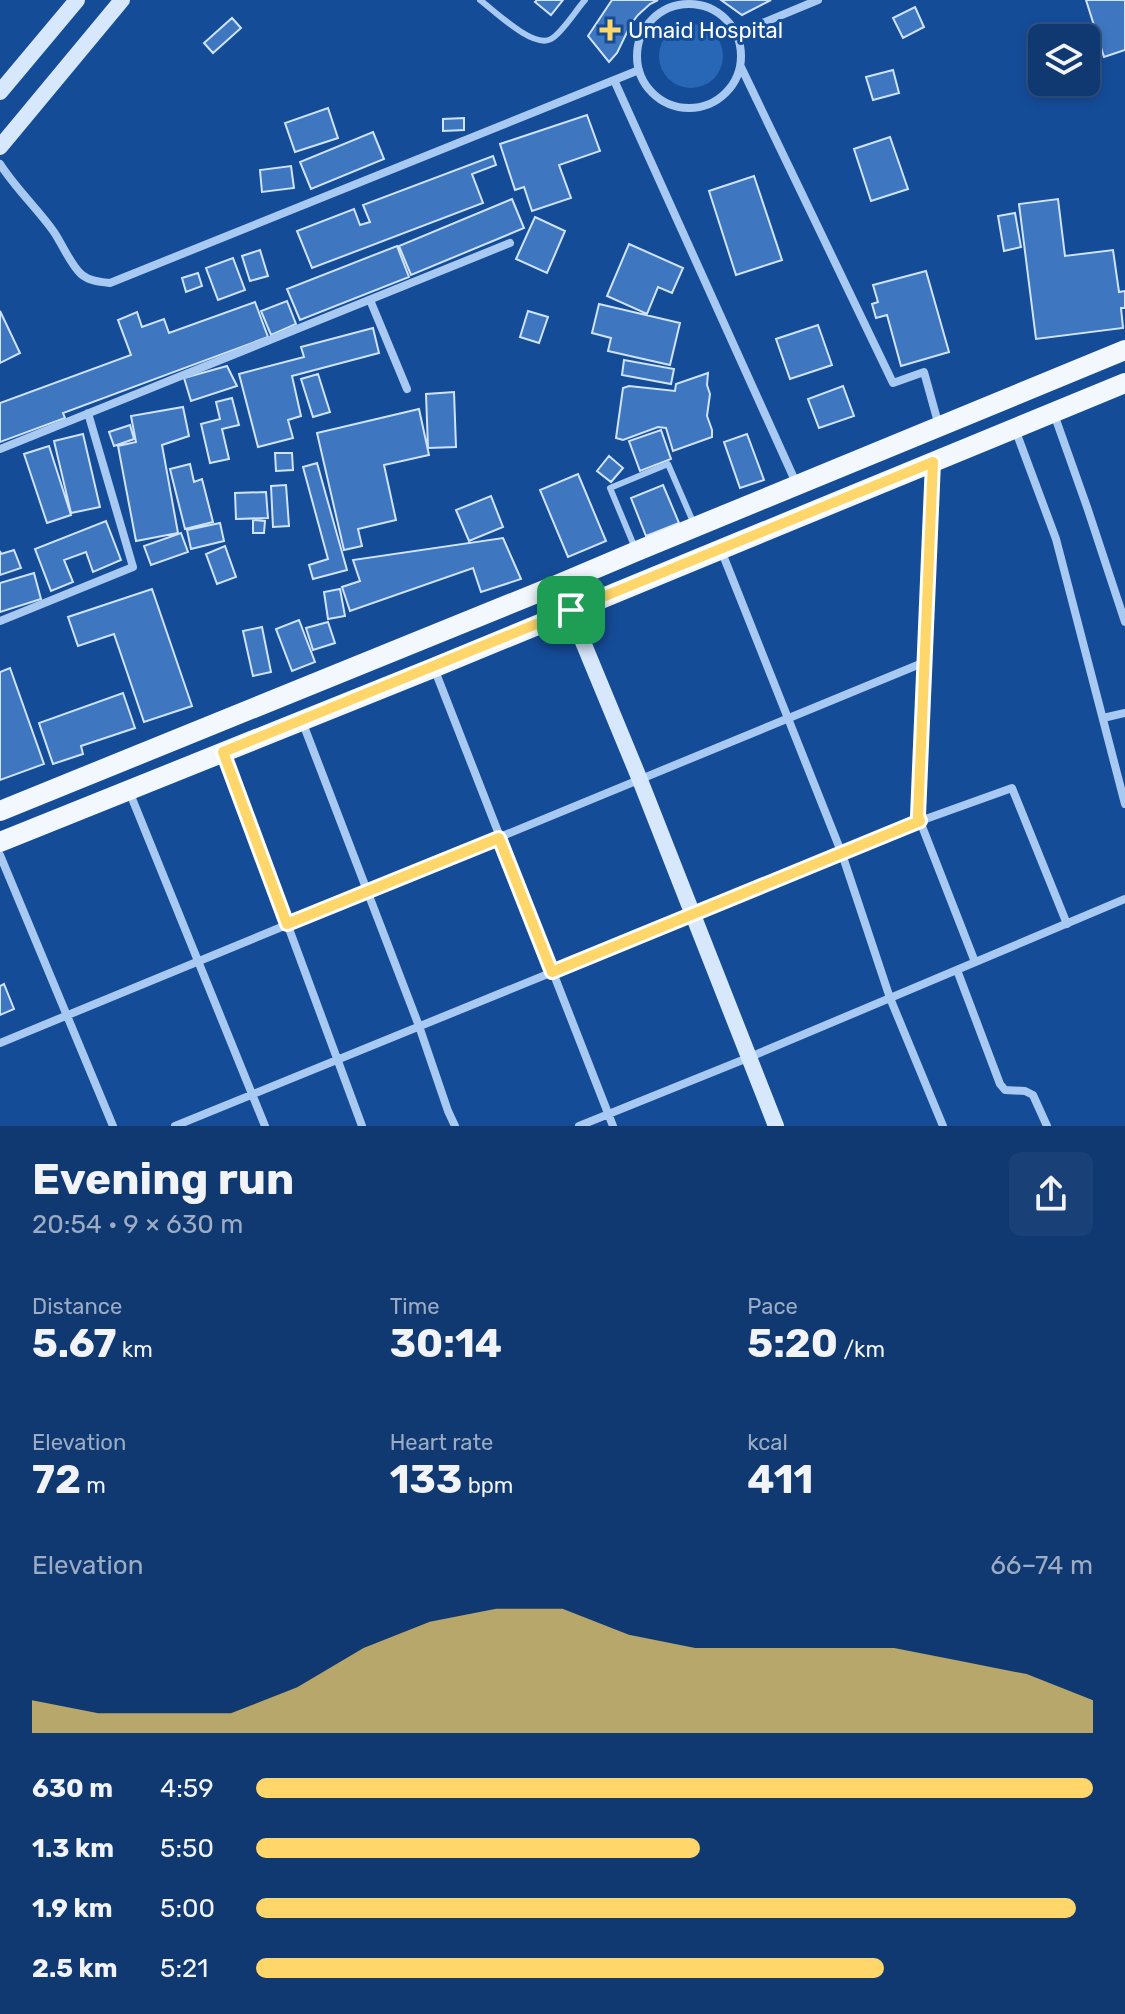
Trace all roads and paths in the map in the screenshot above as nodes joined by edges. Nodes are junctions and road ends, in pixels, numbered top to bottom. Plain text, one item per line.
1 (77, 0) edge
2 (122, 0) edge
3 (480, 0) edge
4 (585, 0) edge
5 (818, 0) edge
6 (736, 34) junction
7 (741, 67) junction
8 (639, 70) junction
9 (614, 80) junction
10 (0, 92) edge
11 (0, 147) edge
12 (0, 164) edge
13 (510, 243) dead end
14 (370, 300) junction
15 (1125, 350) edge
16 (1125, 383) edge
17 (407, 389) dead end
18 (88, 413) junction
19 (1053, 413) junction
20 (940, 428) junction
21 (1015, 428) junction
22 (0, 449) edge
23 (933, 462) junction
24 (797, 486) junction
25 (695, 527) junction
26 (721, 549) junction
27 (637, 551) junction
28 (559, 584) junction
29 (571, 610) junction
30 (0, 621) edge
31 (1125, 622) edge
32 (925, 662) junction
33 (433, 668) junction
34 (1125, 713) edge
35 (1103, 718) junction
36 (788, 719) junction
37 (302, 720) junction
38 (223, 752) junction
39 (640, 780) junction
40 (129, 790) junction
41 (1125, 804) edge
42 (0, 811) edge
43 (920, 821) junction
44 (499, 838) junction
45 (0, 842) edge
46 (842, 854) junction
47 (0, 855) edge
48 (367, 892) junction
49 (1125, 899) edge
50 (694, 915) junction
51 (287, 924) junction
52 (1067, 924) junction
53 (199, 962) junction
54 (975, 962) junction
55 (957, 970) junction
56 (552, 972) junction
57 (890, 998) junction
58 (67, 1015) junction
59 (419, 1026) junction
60 (0, 1043) edge
61 (750, 1057) junction
62 (337, 1059) junction
63 (252, 1095) junction
64 (609, 1114) junction
65 (113, 1126) edge
66 (175, 1126) edge
67 (265, 1126) edge
68 (362, 1126) edge
69 (455, 1126) edge
70 (579, 1126) edge
71 (613, 1126) edge
72 (776, 1126) edge
73 (943, 1126) edge
74 (1047, 1126) edge

1 - 10 street
2 - 11 street
3 - 4 lane
5 - 6 street
6 - 7 street
6 - 8 street
7 - 8 street
7 - 20 street
8 - 9 street
9 - 12 street
9 - 24 street
13 - 14 street
14 - 17 street
14 - 18 street
15 - 20 main road
16 - 19 main road
18 - 22 street
18 - 30 street
19 - 21 main road
19 - 31 street
20 - 24 main road
21 - 23 main road
21 - 35 street
23 - 26 main road
23 - 32 street
24 - 25 main road
25 - 27 main road
25 - 27 lane
26 - 29 main road
26 - 36 street
27 - 28 main road
28 - 29 street
28 - 42 main road
29 - 33 main road
29 - 39 street
32 - 36 street
32 - 43 street
33 - 37 main road
33 - 44 street
34 - 35 street
35 - 41 street
36 - 39 street
36 - 46 street
37 - 38 main road
37 - 48 street
38 - 40 main road
38 - 51 street
39 - 44 street
39 - 50 street
40 - 45 main road
40 - 53 street
43 - 46 street
43 - 52 street
43 - 54 street
44 - 48 street
44 - 56 street
46 - 50 street
46 - 57 street
47 - 58 street
48 - 51 street
48 - 59 street
49 - 52 street
50 - 56 street
50 - 61 street
51 - 53 street
51 - 62 street
52 - 54 street
53 - 58 street
53 - 63 street
54 - 55 street
55 - 57 street
55 - 74 street
56 - 59 street
56 - 64 street
57 - 61 street
57 - 73 street
58 - 60 street
58 - 65 street
59 - 62 street
59 - 69 street
61 - 64 street
61 - 72 street
62 - 63 street
62 - 68 street
63 - 66 street
63 - 67 street
64 - 70 street
64 - 71 street

